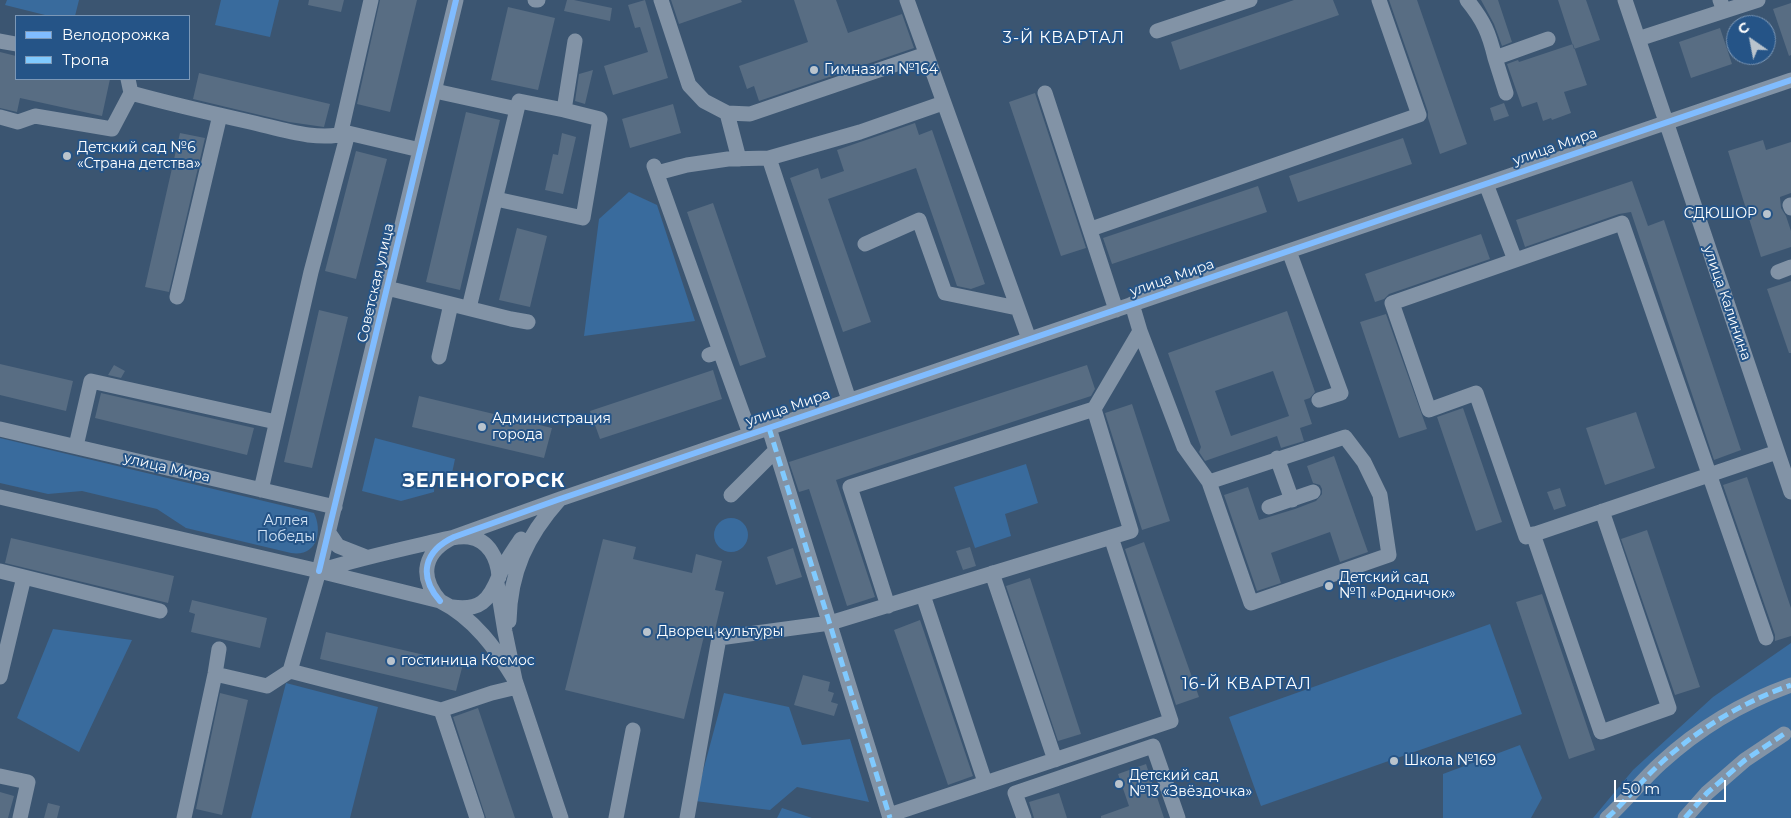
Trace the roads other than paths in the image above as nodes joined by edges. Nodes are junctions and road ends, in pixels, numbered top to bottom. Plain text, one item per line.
1 (371, 0) edge
2 (456, 0) edge
3 (661, 0) edge
4 (907, 0) edge
5 (1250, 0) edge
6 (1379, 0) edge
7 (1468, 0) edge
8 (1625, 0) edge
9 (1758, 0) edge
10 (1722, 6) edge
11 (1157, 31) dead end
12 (1548, 39) dead end
13 (1638, 39) junction
14 (0, 41) edge
15 (575, 41) dead end
16 (15, 44) edge
17 (926, 54) junction
18 (1495, 58) junction
19 (1791, 80) edge
20 (130, 86) edge
21 (434, 91) junction
22 (1506, 93) dead end
23 (1045, 94) dead end
24 (943, 103) junction
25 (517, 109) junction
26 (564, 110) junction
27 (727, 113) junction
28 (220, 115) junction
29 (0, 118) edge
30 (1667, 122) junction
31 (344, 135) junction
32 (420, 150) junction
33 (739, 158) junction
34 (769, 158) junction
35 (1486, 184) junction
36 (496, 199) junction
37 (1091, 229) junction
38 (864, 244) dead end
39 (1290, 251) junction
40 (1515, 260) junction
41 (387, 288) junction
42 (177, 297) dead end
43 (451, 304) junction
44 (1132, 304) junction
45 (469, 308) junction
46 (1017, 308) junction
47 (1116, 310) junction
48 (528, 322) dead end
49 (1140, 331) junction
50 (1029, 339) junction
51 (439, 357) dead end
52 (850, 400) junction
53 (1319, 400) dead end
54 (1094, 409) junction
55 (276, 422) junction
56 (769, 428) junction
57 (0, 429) edge
58 (750, 434) junction
59 (76, 446) junction
60 (776, 450) junction
61 (1777, 452) junction
62 (1278, 458) junction
63 (1709, 474) junction
64 (1209, 482) junction
65 (261, 490) junction
66 (1313, 492) dead end
67 (1791, 492) edge
68 (732, 495) dead end
69 (0, 497) edge
70 (560, 499) junction
71 (1292, 500) junction
72 (335, 507) junction
73 (1269, 507) dead end
74 (1602, 511) junction
75 (329, 533) junction
76 (1534, 534) junction
77 (454, 537) junction
78 (1111, 537) junction
79 (366, 557) junction
80 (0, 570) edge
81 (319, 571) junction
82 (992, 573) junction
83 (24, 577) junction
84 (498, 580) junction
85 (923, 595) junction
86 (446, 604) junction
87 (888, 606) junction
88 (160, 611) dead end
89 (830, 623) junction
90 (1766, 638) dead end
91 (219, 649) dead end
92 (290, 670) junction
93 (215, 674) junction
94 (0, 677) edge
95 (516, 684) junction
96 (1791, 685) edge
97 (441, 710) junction
98 (633, 730) dead end
99 (1784, 734) dead end
100 (1055, 760) junction
101 (0, 776) edge
102 (985, 782) junction
103 (890, 816) edge
104 (20, 818) edge
105 (184, 818) edge
106 (477, 818) edge
107 (561, 818) edge
108 (616, 818) edge
109 (688, 818) edge
110 (1024, 818) edge
111 (1178, 818) edge
112 (1607, 818) edge
113 (1685, 818) edge

1 - 31 street
2 - 21 street, Советская улица
3 - 27 street
4 - 17 street
5 - 11 street
6 - 37 street
7 - 18 street
8 - 13 street, улица Калинина
9 - 10 street
10 - 13 street
12 - 18 street
13 - 30 street, улица Калинина
14 - 16 street
15 - 26 street
17 - 24 street
17 - 27 street
18 - 22 street
19 - 30 street, улица Мира
20 - 28 street
20 - 29 street
21 - 25 street
21 - 32 street, Советская улица
23 - 37 street
24 - 34 street
24 - 46 street
25 - 26 street
25 - 36 street
26 - 36 street
27 - 33 street
28 - 31 street
28 - 42 street
30 - 35 street, улица Мира
30 - 61 street, улица Калинина
31 - 32 street
31 - 55 street
32 - 41 street, Советская улица
33 - 34 street
33 - 58 street
34 - 52 street
35 - 39 street, улица Мира
35 - 40 street
36 - 45 street
37 - 47 street
38 - 46 street
39 - 44 street, улица Мира
39 - 53 street
40 - 63 street
40 - 76 street
41 - 43 street
41 - 72 street, Советская улица
43 - 45 street
43 - 51 street
44 - 47 street, улица Мира
44 - 49 street
45 - 48 street
46 - 50 street
47 - 50 street, улица Мира
49 - 54 street
49 - 64 street
50 - 52 street, улица Мира
52 - 56 street, улица Мира
54 - 78 street
54 - 87 street
55 - 59 street
55 - 65 street
56 - 58 street, улица Мира
56 - 60 street
57 - 59 street, улица Мира
58 - 70 street, улица Мира
59 - 65 street, улица Мира
60 - 68 street
60 - 89 street
61 - 63 street
61 - 67 street, улица Калинина
62 - 64 street
62 - 64 street
62 - 71 street
63 - 74 street
63 - 90 street
65 - 72 street, улица Мира
66 - 71 street
69 - 81 street
70 - 77 street, улица Мира
70 - 84 street
70 - 95 street
71 - 73 street
72 - 75 street, Советская улица
74 - 76 street
74 - 76 street
75 - 79 street
75 - 81 street, Советская улица
77 - 79 street
77 - 84 street
77 - 86 street
78 - 82 street
78 - 100 street
79 - 81 street
80 - 83 street
81 - 86 street
81 - 92 street, Советская улица
82 - 85 street
82 - 100 street
83 - 88 street
83 - 94 street
84 - 86 street
84 - 95 street
85 - 87 street
85 - 102 street
86 - 95 street
87 - 89 street
89 - 103 street
89 - 109 street
91 - 93 street
92 - 93 street
92 - 97 street
93 - 105 street
95 - 97 street
95 - 107 street
96 - 112 street
97 - 106 street
98 - 108 street
99 - 113 street
100 - 102 street
101 - 104 street
102 - 103 street
110 - 111 street

